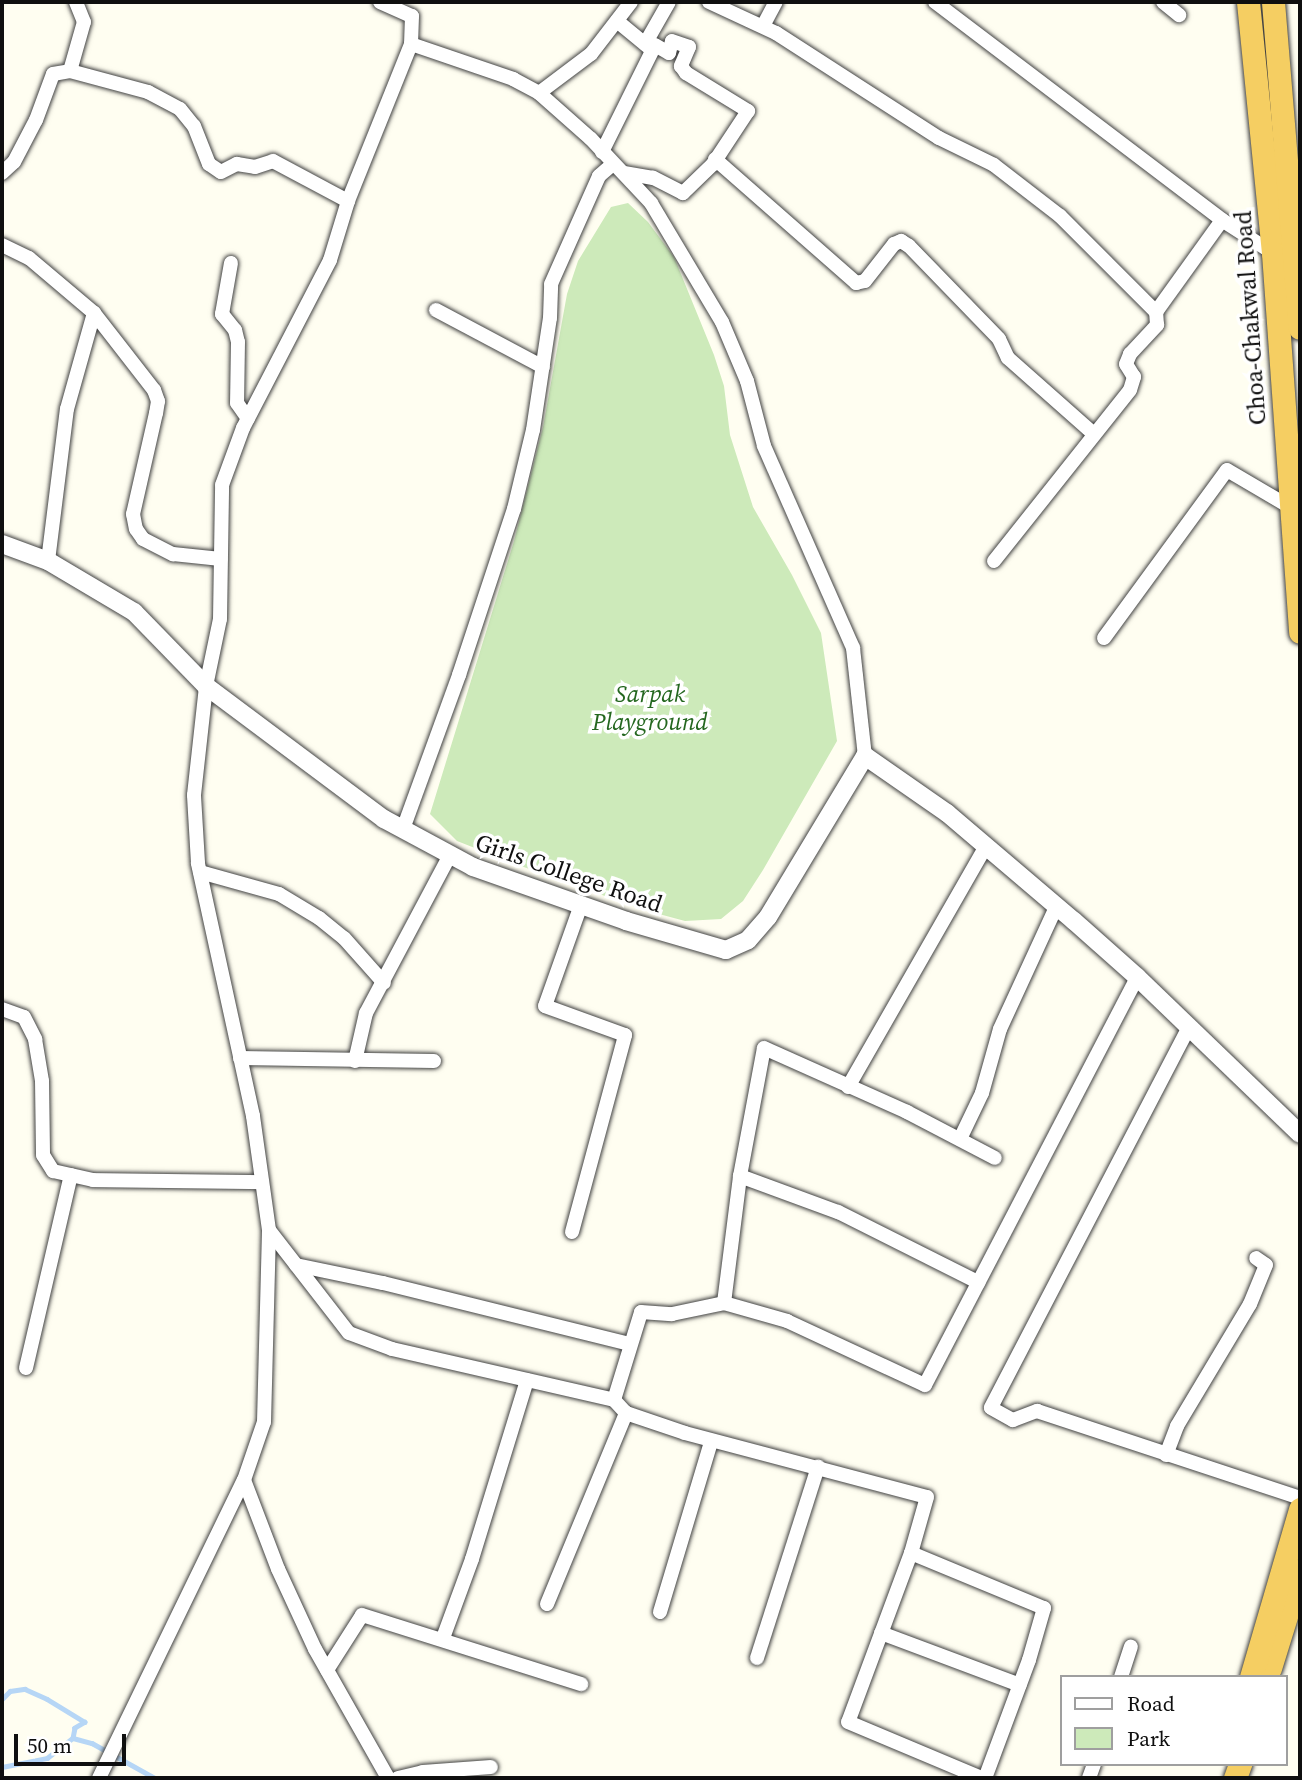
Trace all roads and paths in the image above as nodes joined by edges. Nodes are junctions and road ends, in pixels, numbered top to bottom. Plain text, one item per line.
1 (76, 2) edge
2 (380, 2) edge
3 (631, 2) edge
4 (669, 2) edge
5 (709, 2) edge
6 (776, 2) edge
7 (935, 2) edge
8 (1163, 2) edge
9 (1248, 2) edge
10 (1273, 2) edge
11 (1179, 15) dead end
12 (617, 21) junction
13 (763, 26) junction
14 (411, 44) junction
15 (648, 47) junction
16 (69, 71) junction
17 (539, 93) junction
18 (602, 152) junction
19 (715, 159) junction
20 (619, 169) junction
21 (2, 173) edge
22 (348, 201) junction
23 (1222, 220) junction
24 (2, 245) edge
25 (1272, 253) junction
26 (231, 263) dead end
27 (1298, 270) edge
28 (436, 310) dead end
29 (1156, 312) junction
30 (94, 313) junction
31 (1300, 328) edge
32 (543, 367) junction
33 (248, 419) junction
34 (1094, 435) junction
35 (1290, 507) junction
36 (2, 544) edge
37 (220, 559) junction
38 (48, 561) junction
39 (994, 561) dead end
40 (1300, 632) edge
41 (1104, 638) dead end
42 (206, 686) junction
43 (865, 756) junction
44 (403, 829) junction
45 (986, 846) junction
46 (450, 855) junction
47 (200, 872) junction
48 (581, 905) junction
49 (1056, 906) junction
50 (1137, 977) junction
51 (384, 983) junction
52 (2, 1009) edge
53 (1189, 1027) junction
54 (240, 1058) junction
55 (355, 1061) junction
56 (434, 1061) dead end
57 (848, 1087) junction
58 (1300, 1134) edge
59 (960, 1139) junction
60 (996, 1158) dead end
61 (71, 1175) junction
62 (740, 1176) junction
63 (262, 1182) junction
64 (269, 1230) junction
65 (572, 1232) dead end
66 (1256, 1258) dead end
67 (296, 1265) junction
68 (978, 1282) junction
69 (724, 1303) junction
70 (630, 1344) junction
71 (26, 1368) dead end
72 (527, 1380) junction
73 (614, 1400) junction
74 (626, 1413) junction
75 (711, 1442) junction
76 (1166, 1455) junction
77 (818, 1467) junction
78 (244, 1480) junction
79 (1300, 1498) edge
80 (1300, 1509) edge
81 (911, 1553) junction
82 (1300, 1571) edge
83 (547, 1604) dead end
84 (660, 1612) dead end
85 (881, 1633) junction
86 (443, 1638) junction
87 (1131, 1647) dead end
88 (757, 1658) dead end
89 (327, 1670) junction
90 (1122, 1675) edge
91 (1252, 1675) edge
92 (1268, 1675) edge
93 (581, 1684) dead end
94 (1020, 1685) junction
95 (491, 1766) dead end
96 (99, 1778) edge
97 (388, 1778) edge
98 (398, 1778) edge
99 (983, 1778) edge

1 - 16 street
2 - 14 street
3 - 12 street
4 - 15 street
5 - 13 street
6 - 13 street
7 - 23 street
8 - 11 street
9 - 25 highway, Choa-Chakwal Road
10 - 27 highway
12 - 15 street
12 - 17 street
13 - 29 street
14 - 17 street
14 - 22 street
15 - 18 street
15 - 19 street
16 - 21 street
16 - 22 street
17 - 18 street
18 - 20 street
19 - 20 street
19 - 34 street
20 - 32 street
20 - 43 street
22 - 33 street
23 - 25 street
23 - 29 street
24 - 30 street
25 - 27 street
25 - 35 highway, Choa-Chakwal Road
26 - 33 street
27 - 31 highway
28 - 32 street
29 - 34 street
30 - 37 street
30 - 38 street
32 - 44 street
33 - 37 street
34 - 39 street
35 - 40 highway, Choa-Chakwal Road
35 - 41 street
36 - 38 street, Girls College Road
37 - 42 street
38 - 42 street, Girls College Road
42 - 44 street, Girls College Road
42 - 47 street
43 - 45 street
43 - 48 street, Girls College Road
44 - 46 street, Girls College Road
45 - 49 street
45 - 57 street
46 - 48 street, Girls College Road
46 - 51 street
47 - 51 street
47 - 54 street
48 - 65 street
49 - 50 street
49 - 59 street
50 - 53 street
50 - 68 street
51 - 55 street
52 - 61 street
53 - 58 street
53 - 76 street
54 - 55 street
54 - 63 street
55 - 56 street
57 - 59 street
57 - 62 street
59 - 60 street
61 - 63 street
61 - 71 street
62 - 68 street
62 - 69 street
63 - 64 street
64 - 67 street
64 - 78 street
66 - 76 street
67 - 70 street
67 - 72 street
68 - 69 street
69 - 70 street
70 - 73 street
72 - 73 street
72 - 86 street
73 - 74 street
74 - 75 street
74 - 83 street
75 - 77 street
75 - 84 street
76 - 79 street
77 - 81 street
77 - 88 street
78 - 89 street
78 - 96 street
80 - 91 highway
81 - 85 street
81 - 94 street
82 - 92 highway
85 - 94 street
85 - 99 street
86 - 89 street
86 - 93 street
87 - 90 street
89 - 97 street
94 - 99 street
95 - 98 street

